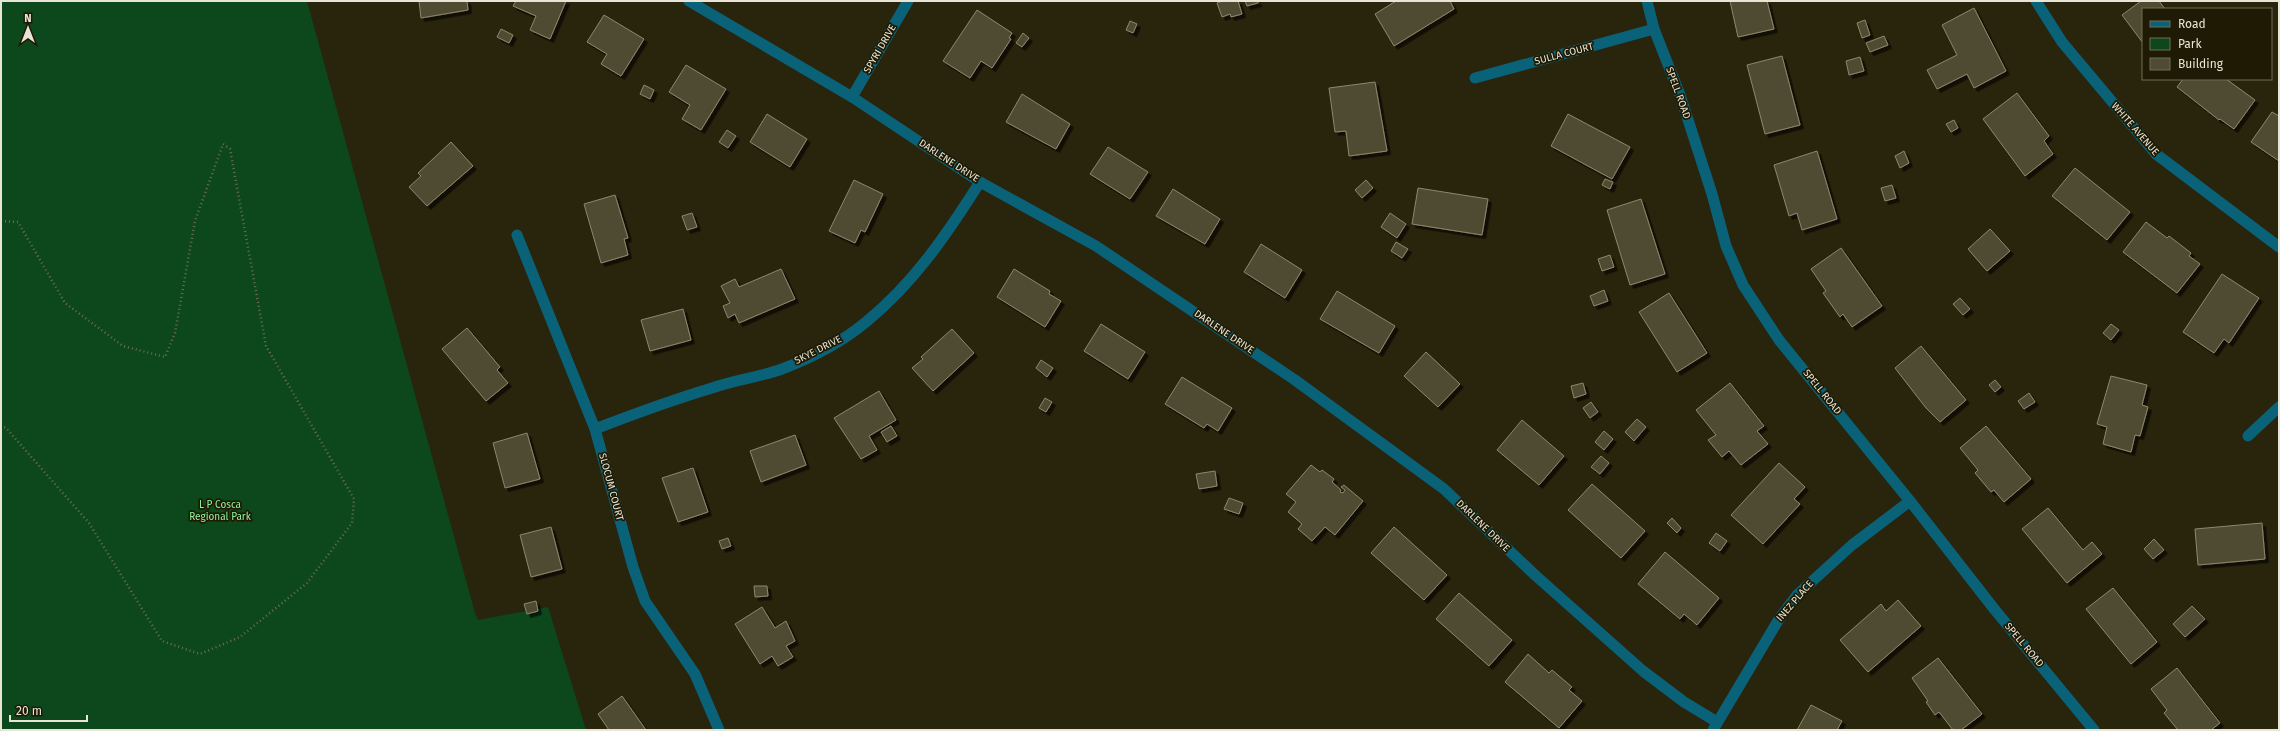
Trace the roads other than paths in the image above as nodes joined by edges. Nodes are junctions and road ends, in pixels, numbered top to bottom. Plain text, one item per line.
1 (689, 1) edge
2 (908, 1) edge
3 (1647, 1) edge
4 (2036, 1) edge
5 (1654, 29) junction
6 (1475, 78) dead end
7 (852, 97) junction
8 (980, 182) junction
9 (517, 236) dead end
10 (2279, 247) edge
11 (2279, 407) edge
12 (595, 429) junction
13 (2248, 436) dead end
14 (1910, 501) junction
15 (1715, 726) edge
16 (719, 730) edge
17 (2094, 730) edge

1 - 7 street, DARLENE DRIVE
2 - 7 street, SPYRI DRIVE
3 - 5 street, SPELL ROAD
4 - 10 street, WHITE AVENUE
5 - 6 street, SULLA COURT
5 - 14 street, SPELL ROAD
7 - 8 street, DARLENE DRIVE
8 - 12 street, SKYE DRIVE
8 - 15 street, DARLENE DRIVE
9 - 12 street, SLOCUM COURT
11 - 13 street
12 - 16 street, SLOCUM COURT
14 - 15 street, INEZ PLACE
14 - 17 street, SPELL ROAD

